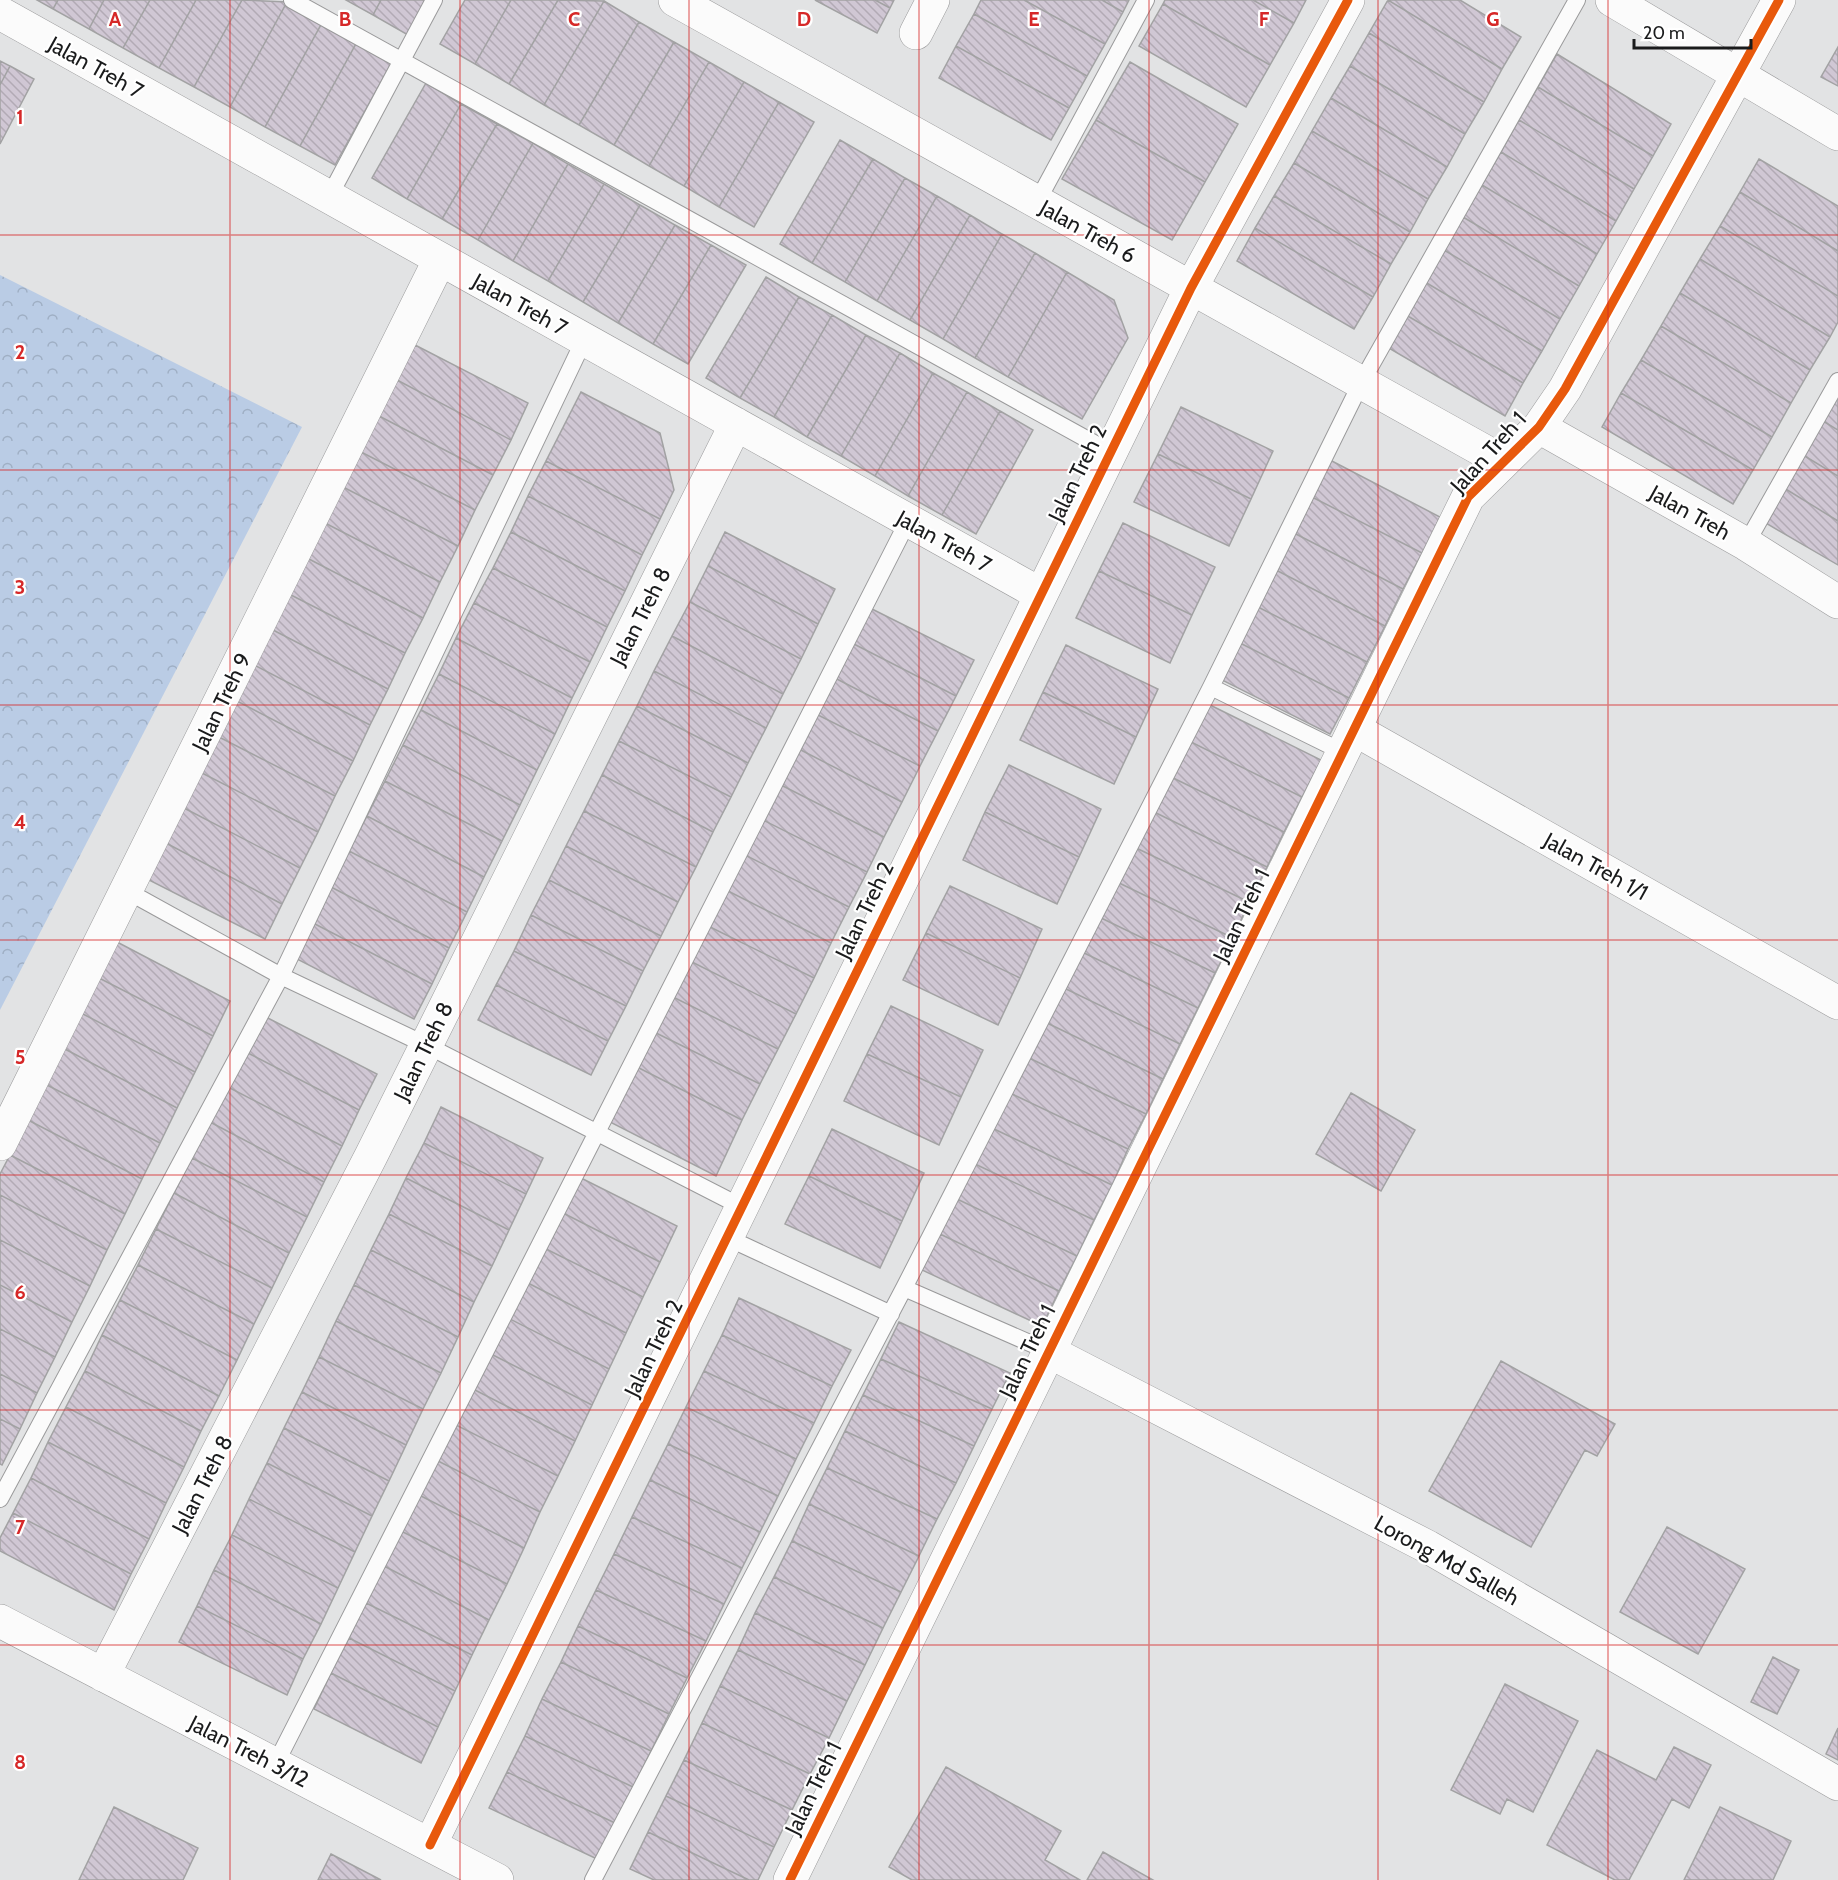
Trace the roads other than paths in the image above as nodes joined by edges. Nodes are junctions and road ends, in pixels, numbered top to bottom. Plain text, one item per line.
1 (292, 0) edge
2 (434, 0) edge
3 (675, 0) edge
4 (933, 0) edge
5 (1146, 0) edge
6 (1348, 0) edge
7 (1577, 0) edge
8 (1612, 0) edge
9 (1779, 0) edge
10 (0, 13) edge
11 (916, 33) dead end
12 (403, 60) junction
13 (1738, 75) junction
14 (1838, 134) edge
15 (329, 197) junction
16 (1037, 202) junction
17 (440, 259) junction
18 (1191, 288) junction
19 (585, 340) junction
20 (1838, 381) edge
21 (1361, 383) junction
22 (736, 424) junction
23 (1539, 427) junction
24 (1110, 452) junction
25 (1502, 461) junction
26 (908, 521) junction
27 (1746, 544) junction
28 (1040, 594) junction
29 (1838, 602) edge
30 (1211, 687) junction
31 (1348, 740) junction
32 (127, 891) junction
33 (281, 976) junction
34 (1838, 1003) edge
35 (426, 1045) junction
36 (597, 1131) junction
37 (0, 1144) edge
38 (742, 1207) junction
39 (728, 1238) junction
40 (904, 1288) junction
41 (891, 1314) junction
42 (1048, 1351) junction
43 (0, 1499) edge
44 (0, 1621) edge
45 (103, 1675) junction
46 (275, 1765) junction
47 (1838, 1784) edge
48 (430, 1845) junction
49 (498, 1880) edge
50 (593, 1880) edge
51 (790, 1880) edge

1 - 12 lane
2 - 12 lane
3 - 16 street, Jalan Treh 6
4 - 11 street
5 - 16 lane
6 - 18 street, Jalan Treh 2
7 - 21 lane
8 - 13 street
9 - 13 street, Jalan Treh 1
10 - 15 street, Jalan Treh 7
12 - 15 lane
12 - 24 lane
13 - 14 street
13 - 23 street, Jalan Treh 1
15 - 17 street, Jalan Treh 7
16 - 18 street, Jalan Treh 6
17 - 19 street, Jalan Treh 7
17 - 32 street, Jalan Treh 9
18 - 21 street, Jalan Treh 6
18 - 24 street, Jalan Treh 2
19 - 22 street, Jalan Treh 7
19 - 33 lane
20 - 27 lane
21 - 25 street, Jalan Treh 6
21 - 30 lane
22 - 26 street, Jalan Treh 7
22 - 35 street, Jalan Treh 8
23 - 25 street, Jalan Treh 1
23 - 27 street, Jalan Treh
24 - 28 street, Jalan Treh 2
25 - 31 street, Jalan Treh 1
26 - 28 street, Jalan Treh 7
26 - 36 lane
27 - 29 street, Jalan Treh
28 - 38 street, Jalan Treh 2
30 - 31 lane
30 - 40 lane
31 - 34 street, Jalan Treh 1/1
31 - 42 street, Jalan Treh 1
32 - 33 lane
32 - 37 street, Jalan Treh 9
33 - 35 lane
33 - 43 lane
35 - 36 lane
35 - 45 street, Jalan Treh 8
36 - 38 lane
36 - 46 lane
38 - 39 street, Jalan Treh 2
39 - 41 lane
39 - 48 street, Jalan Treh 2
40 - 41 lane
40 - 42 lane
41 - 50 lane
42 - 47 street, Lorong Md Salleh
42 - 51 street, Jalan Treh 1
44 - 45 street, Jalan Treh 3/12
45 - 46 street, Jalan Treh 3/12
46 - 48 street, Jalan Treh 3/12
48 - 49 street, Jalan Treh 3/12

